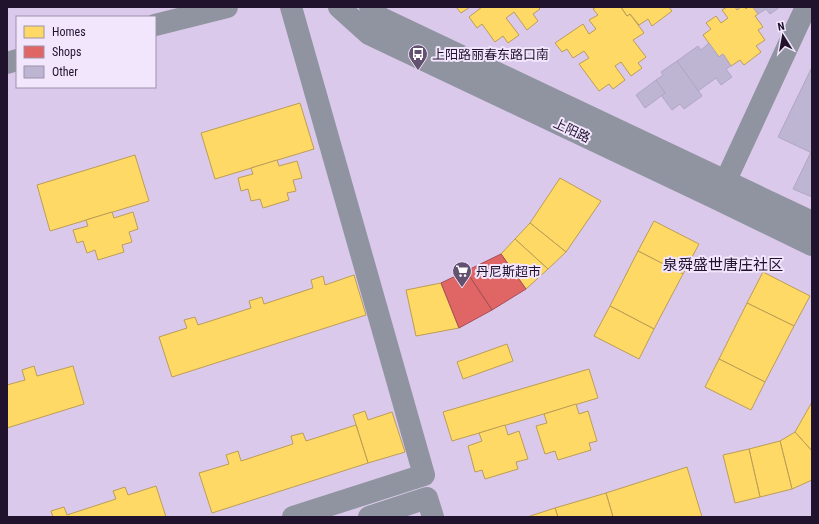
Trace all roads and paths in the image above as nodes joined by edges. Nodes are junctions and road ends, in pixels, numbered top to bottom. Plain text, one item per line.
1 (227, 7) edge
2 (291, 7) edge
3 (339, 7) edge
4 (370, 7) edge
5 (806, 7) edge
6 (156, 25) edge
7 (726, 180) junction
8 (812, 222) edge
9 (812, 245) edge
10 (293, 517) edge
11 (369, 517) edge
12 (433, 517) edge

1 - 6 street
2 - 10 street
3 - 9 street, 上阳路
4 - 7 street, 上阳路
5 - 7 street
7 - 8 street, 上阳路
11 - 12 street

